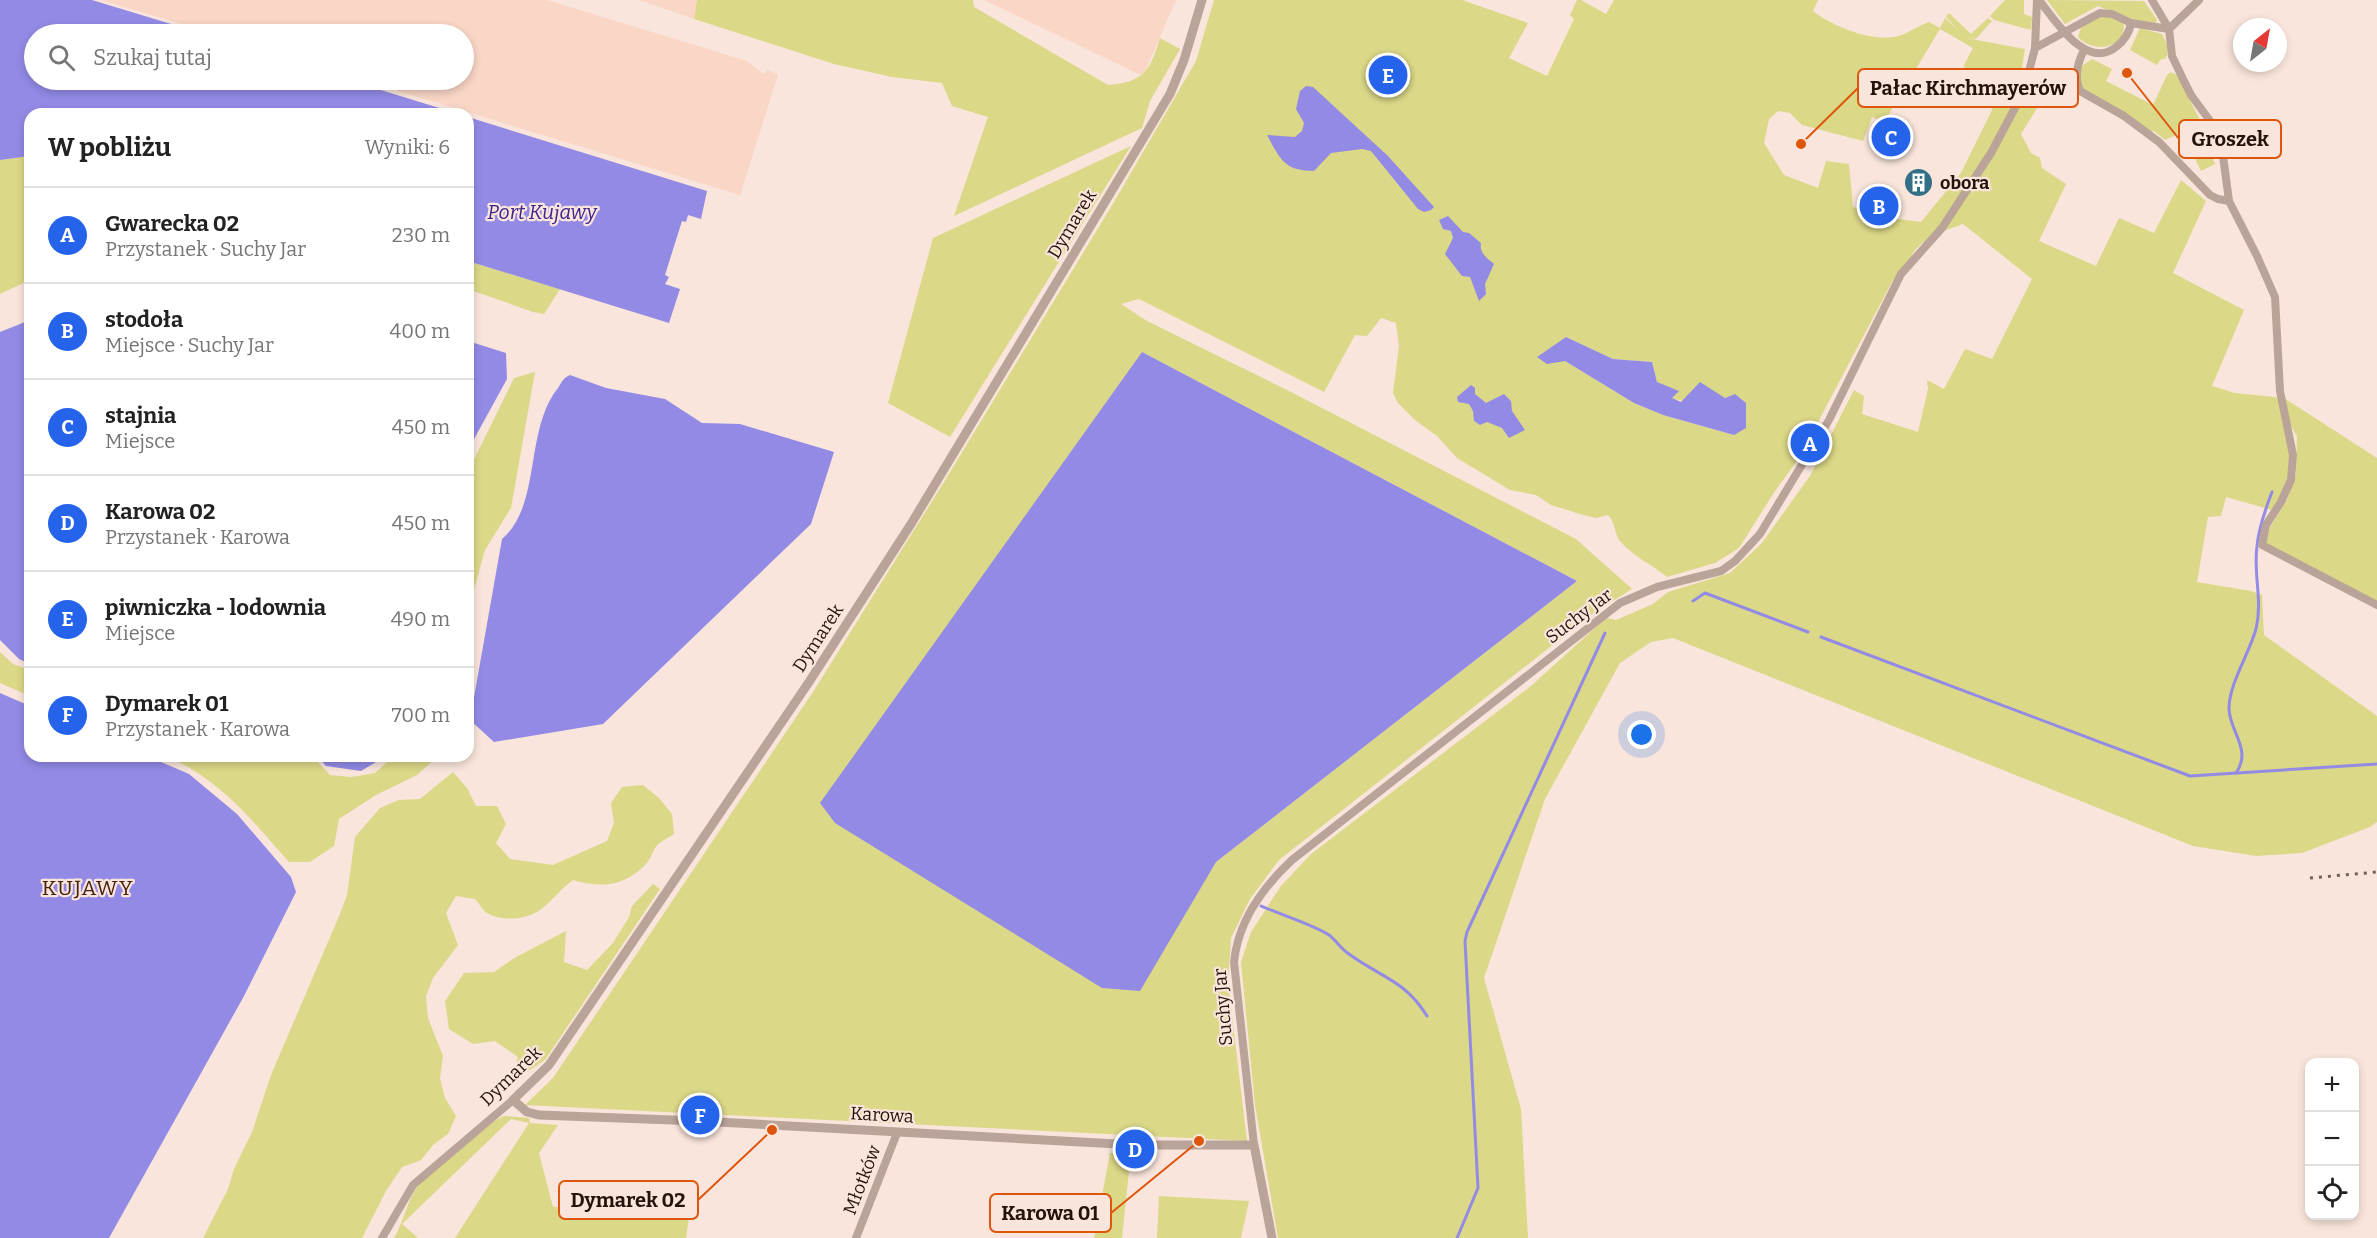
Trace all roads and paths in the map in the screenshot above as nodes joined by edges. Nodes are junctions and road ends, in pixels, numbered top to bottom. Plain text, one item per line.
1 (1202, 0) edge
2 (2038, 0) edge
3 (2152, 0) edge
4 (2199, 0) edge
5 (2131, 24) junction
6 (2169, 29) junction
7 (2064, 31) junction
8 (2035, 48) junction
9 (2084, 50) junction
10 (2229, 201) junction
11 (2377, 605) edge
12 (513, 1100) junction
13 (897, 1133) junction
14 (1254, 1145) junction
15 (382, 1238) edge
16 (856, 1238) edge
17 (1272, 1238) edge

1 - 12 street, Dymarek
2 - 7 street
2 - 8 street, Suchy Jar
3 - 6 street
4 - 6 street
5 - 6 street
5 - 7 street
5 - 9 street
6 - 10 street
7 - 8 street
7 - 9 street
8 - 14 street, Suchy Jar
9 - 10 street
10 - 11 street
12 - 13 street, Karowa
12 - 15 street, Dymarek
13 - 14 street, Karowa
13 - 16 street, Młotków
14 - 17 street, Suchy Jar

